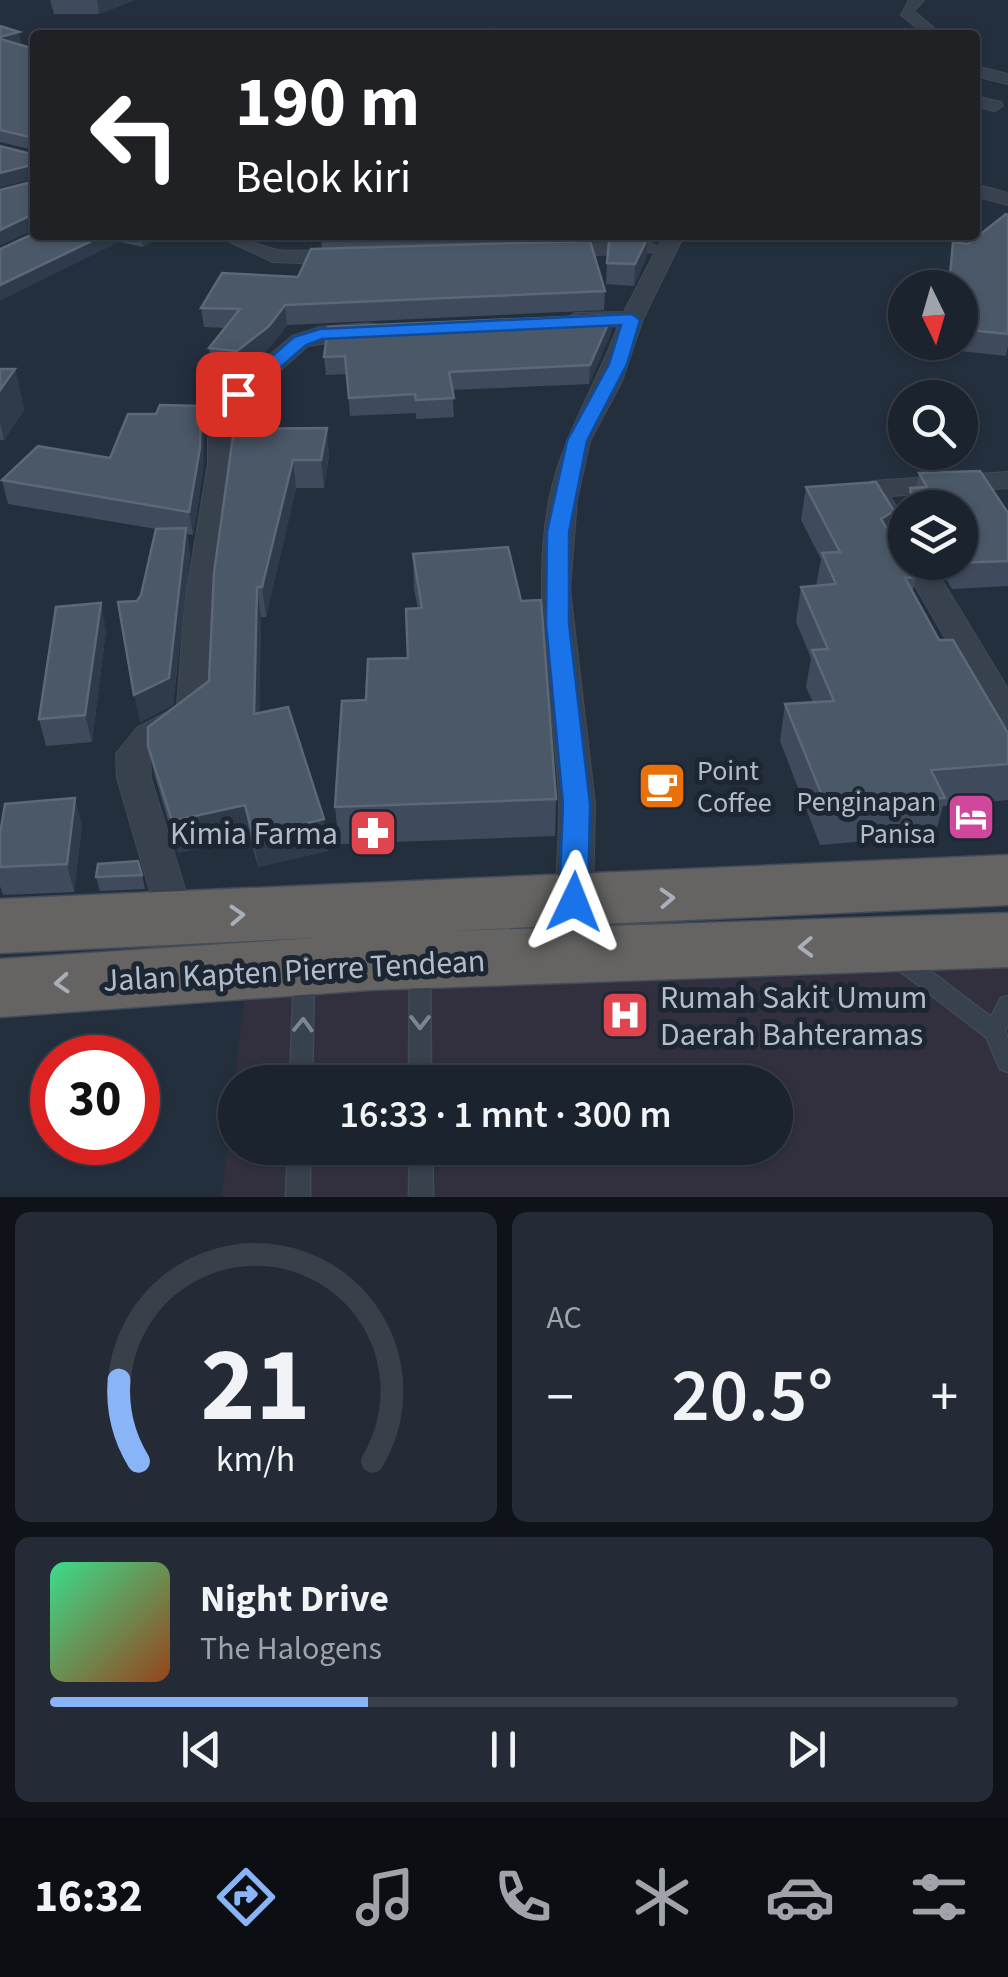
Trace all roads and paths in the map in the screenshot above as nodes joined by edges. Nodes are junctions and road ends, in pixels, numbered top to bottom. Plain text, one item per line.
1 (917, 0) edge
2 (929, 30) edge
3 (980, 72) edge
4 (1008, 79) edge
5 (980, 102) edge
6 (995, 106) dead end
7 (980, 191) edge
8 (1008, 199) edge
9 (253, 241) edge
10 (670, 242) edge
11 (523, 252) edge
12 (367, 258) edge
13 (632, 320) junction
14 (552, 321) edge
15 (398, 329) edge
16 (1008, 480) edge
17 (888, 516) edge
18 (927, 580) edge
19 (1008, 716) edge
20 (1008, 880) edge
21 (574, 902) junction
22 (175, 918) junction
23 (0, 926) edge
24 (1008, 940) edge
25 (880, 944) junction
26 (365, 950) junction
27 (0, 988) edge
28 (1008, 1004) edge
29 (994, 1030) junction
30 (1008, 1063) edge
31 (309, 1065) edge
32 (413, 1065) edge
33 (299, 1165) edge
34 (421, 1165) edge
35 (298, 1197) edge
36 (421, 1197) edge

1 - 2 street
3 - 4 street
5 - 6 street
7 - 8 street
9 - 12 street
10 - 11 street
10 - 13 street
13 - 14 street
13 - 21 street
15 - 22 street
16 - 17 street
18 - 19 street
21 -> 20 highway, Jalan Kapten Pierre Tendean
21 - 26 highway, Jalan Kapten Pierre Tendean
22 - 23 highway, Jalan Kapten Pierre Tendean
22 -> 26 highway, Jalan Kapten Pierre Tendean
24 - 25 highway, Jalan Kapten Pierre Tendean
25 -> 26 highway, Jalan Kapten Pierre Tendean
25 - 29 lane
26 -> 27 highway, Jalan Kapten Pierre Tendean
31 -> 26 lane
26 -> 32 lane
28 - 29 lane
29 - 30 lane
33 - 35 lane
34 - 36 lane

